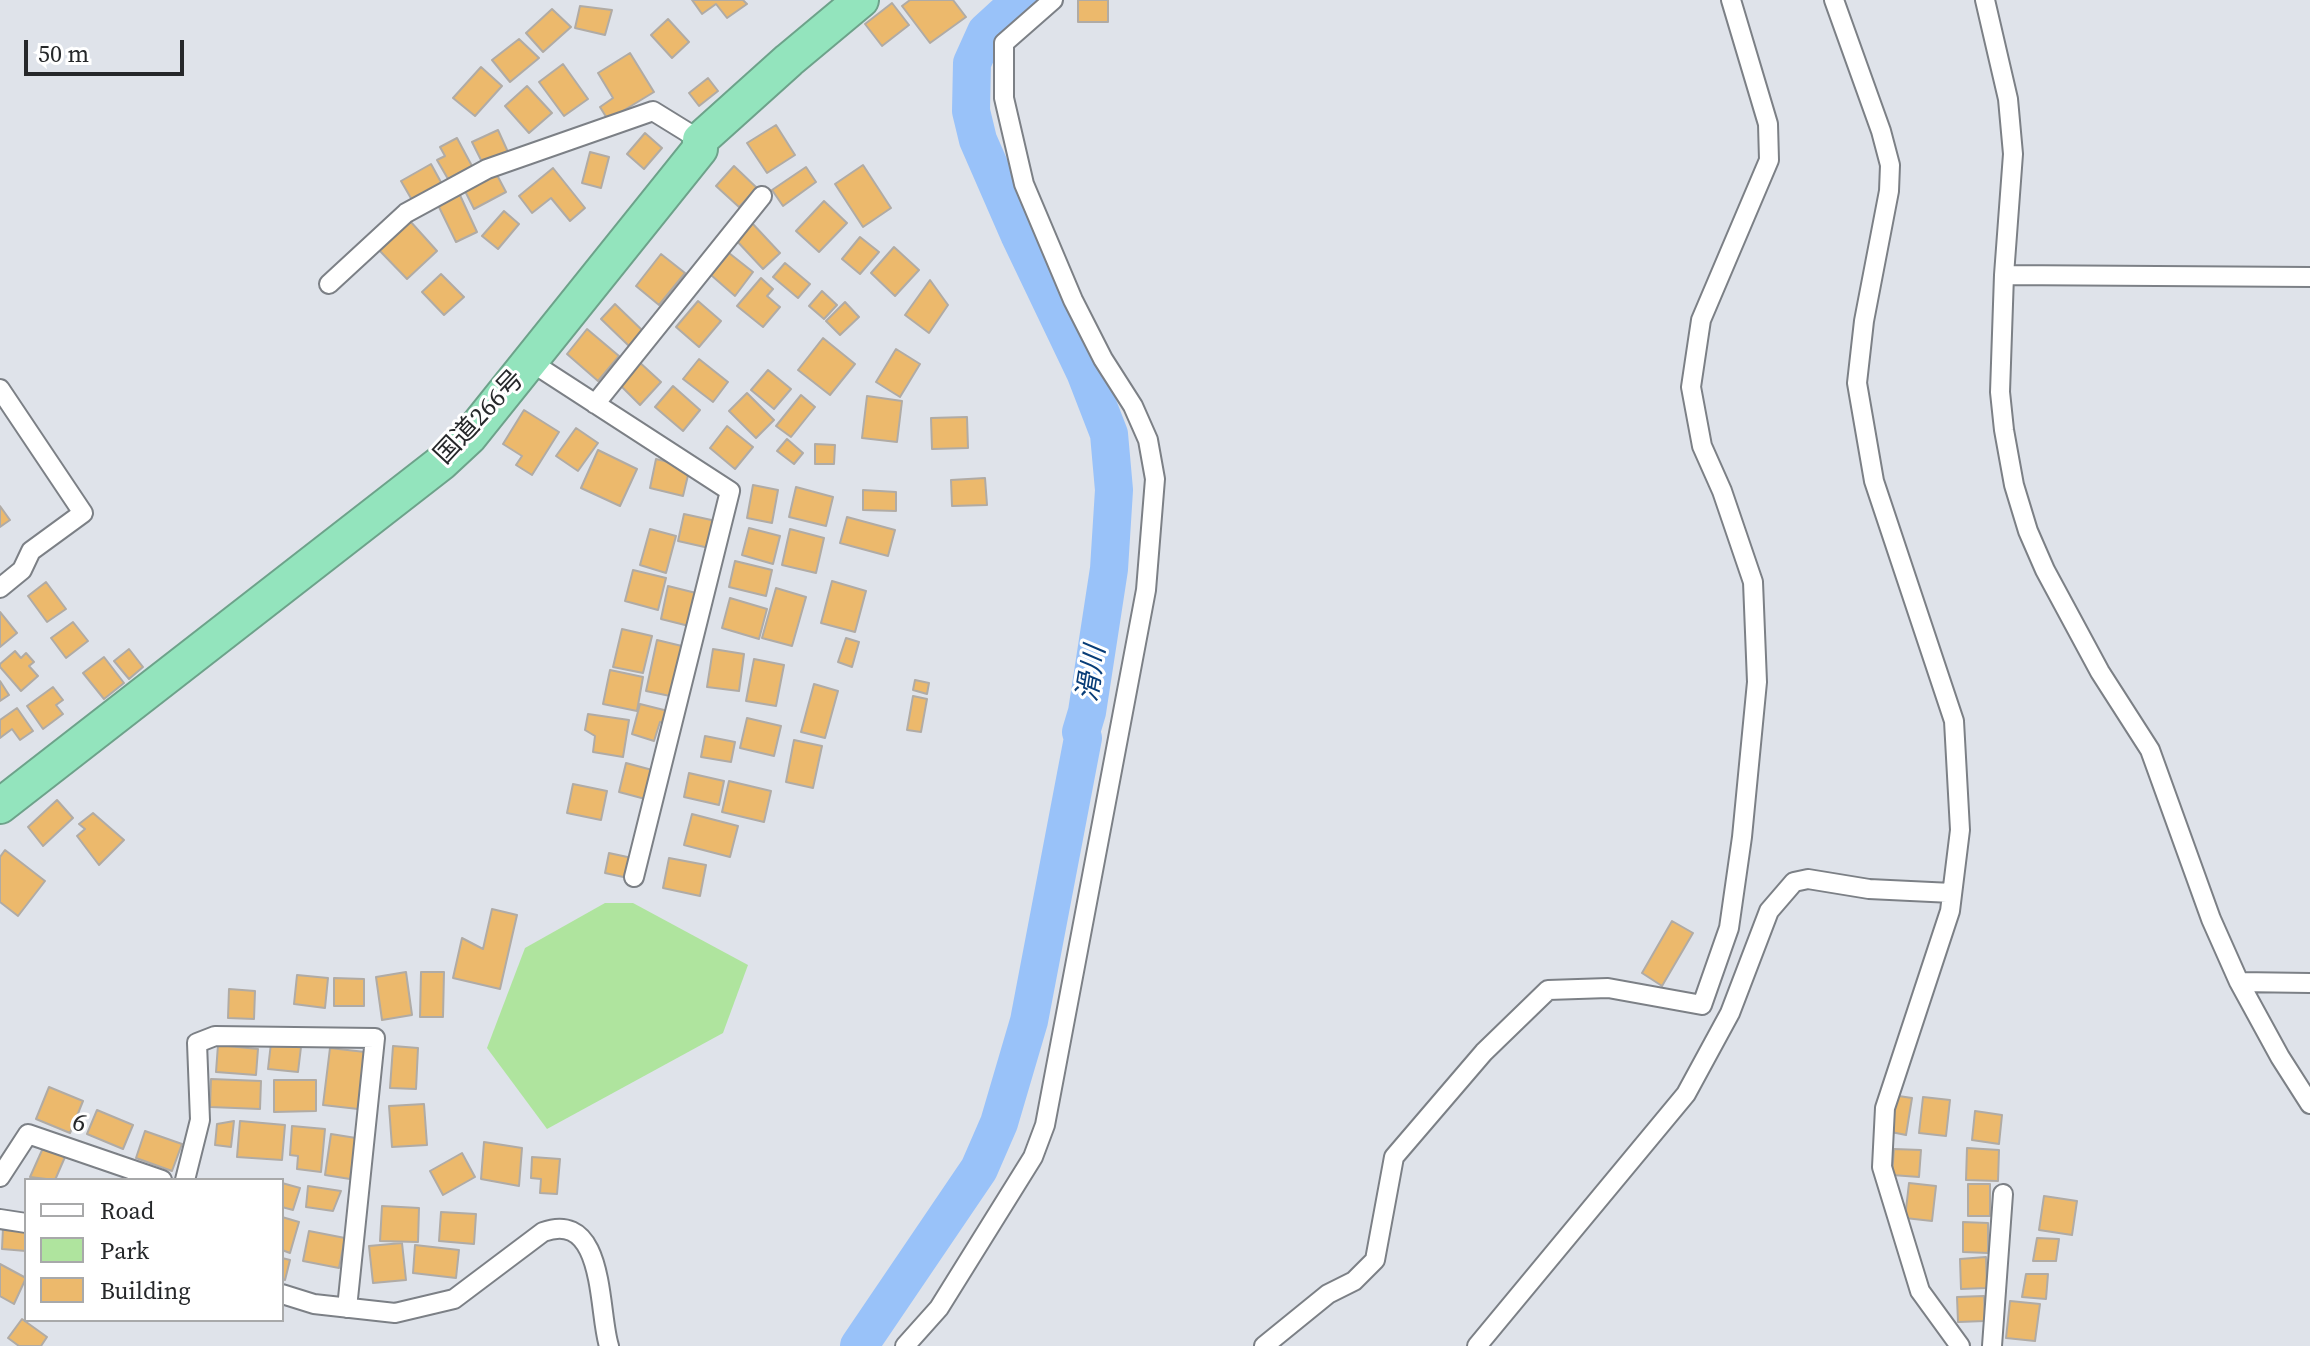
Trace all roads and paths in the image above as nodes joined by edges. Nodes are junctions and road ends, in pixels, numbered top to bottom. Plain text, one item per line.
1 (861, 0) edge
2 (1053, 0) edge
3 (1731, 0) edge
4 (1834, 0) edge
5 (1985, 0) edge
6 (700, 140) junction
7 (762, 196) dead end
8 (2004, 275) junction
9 (2310, 277) edge
10 (329, 284) dead end
11 (531, 362) junction
12 (0, 389) edge
13 (595, 404) junction
14 (0, 588) edge
15 (0, 806) edge
16 (634, 877) dead end
17 (1952, 893) junction
18 (2239, 982) junction
19 (2310, 983) edge
20 (2310, 1104) edge
21 (0, 1177) edge
22 (156, 1178) edge
23 (186, 1178) edge
24 (2003, 1194) dead end
25 (0, 1219) edge
26 (24, 1223) edge
27 (284, 1295) edge
28 (347, 1308) junction
29 (609, 1346) edge
30 (905, 1346) edge
31 (1264, 1346) edge
32 (1477, 1346) edge
33 (1960, 1346) edge
34 (1992, 1346) edge

1 - 6 highway, 国道266号
2 - 30 street
3 - 31 street
4 - 17 street
5 - 8 street
6 - 10 street
6 - 11 highway, 国道266号
7 - 13 street
8 - 9 street
8 - 18 street
11 - 13 street
11 - 15 highway, 国道266号
12 - 14 street
13 - 16 street
17 - 32 street
17 - 33 street
18 - 19 street
18 - 20 street
21 - 22 street, 6
23 - 28 street
24 - 34 street
25 - 26 street
27 - 28 street
28 - 29 street

